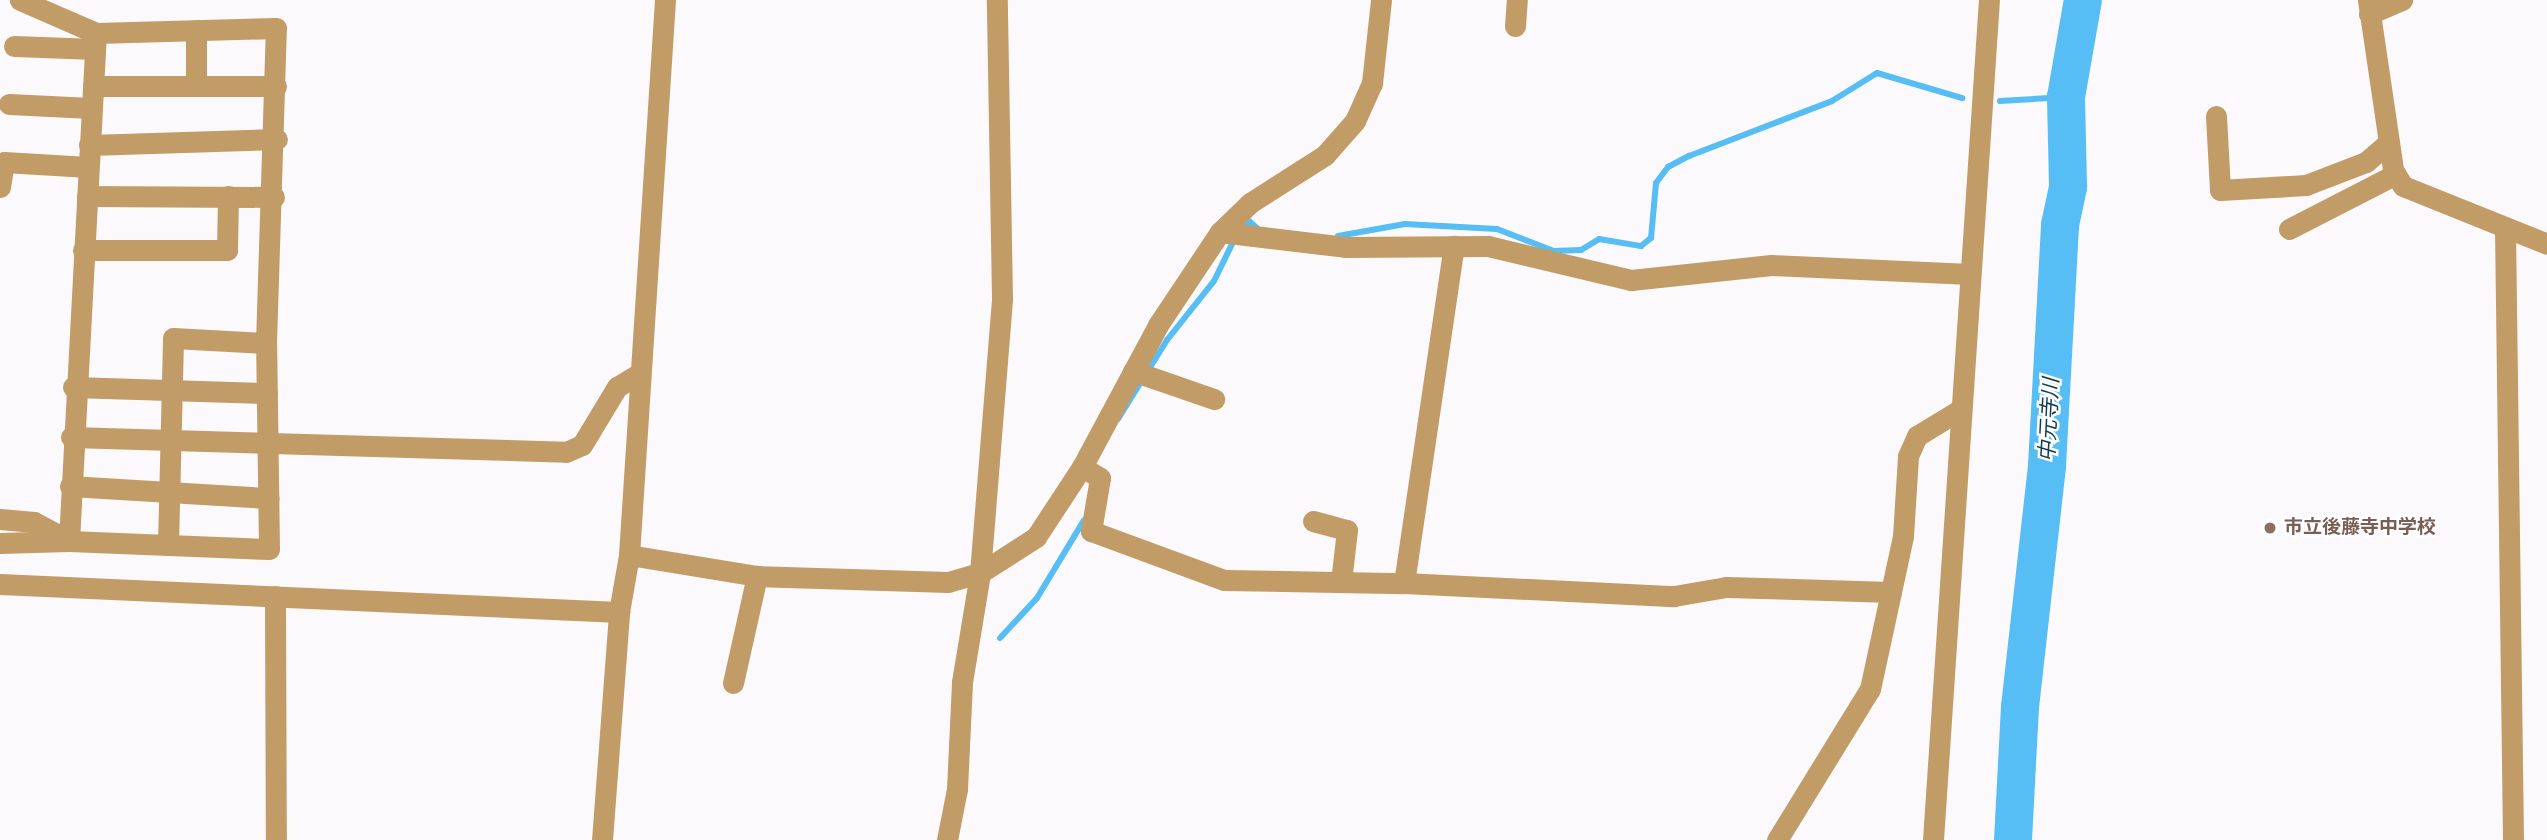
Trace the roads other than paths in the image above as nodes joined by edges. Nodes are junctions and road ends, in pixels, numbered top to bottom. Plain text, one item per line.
1 (20, 0) edge
2 (665, 0) edge
3 (998, 0) edge
4 (1381, 0) edge
5 (1517, 0) edge
6 (1989, 0) edge
7 (2402, 0) edge
8 (2368, 7) edge
9 (1515, 26) dead end
10 (196, 30) junction
11 (95, 41) junction
12 (14, 46) dead end
13 (93, 86) junction
14 (196, 86) junction
15 (276, 86) junction
16 (9, 104) dead end
17 (91, 108) junction
18 (2216, 116) dead end
19 (276, 139) junction
20 (2389, 142) junction
21 (89, 145) junction
22 (88, 167) junction
23 (2396, 174) junction
24 (0, 187) edge
25 (86, 196) junction
26 (228, 196) junction
27 (274, 197) junction
28 (2505, 228) junction
29 (2289, 229) dead end
30 (1220, 232) junction
31 (2547, 244) edge
32 (1454, 246) junction
33 (83, 250) junction
34 (1970, 274) junction
35 (266, 343) junction
36 (1133, 371) junction
37 (640, 373) junction
38 (73, 387) junction
39 (172, 390) junction
40 (267, 393) junction
41 (1214, 398) dead end
42 (1961, 409) junction
43 (71, 437) junction
44 (170, 439) junction
45 (268, 442) junction
46 (1082, 467) junction
47 (70, 486) junction
48 (169, 492) junction
49 (269, 498) junction
50 (0, 519) edge
51 (1312, 521) dead end
52 (69, 541) junction
53 (0, 543) edge
54 (168, 545) junction
55 (629, 555) junction
56 (980, 573) junction
57 (757, 576) junction
58 (1340, 582) junction
59 (1404, 583) junction
60 (0, 584) edge
61 (1891, 592) junction
62 (275, 596) junction
63 (618, 612) junction
64 (733, 683) dead end
65 (276, 840) edge
66 (602, 840) edge
67 (947, 840) edge
68 (1777, 840) edge
69 (1933, 840) edge
70 (2513, 840) edge

1 - 11 street
2 - 37 street
3 - 56 street
4 - 30 street
5 - 9 street
6 - 34 street
7 - 8 street
8 - 20 street
10 - 11 street
10 - 14 street
10 - 15 street
11 - 12 street
11 - 13 street
13 - 14 street
13 - 17 street
14 - 15 street
15 - 19 street
16 - 17 street
17 - 21 street
18 - 20 street
19 - 21 street
19 - 27 street
20 - 23 street
21 - 22 street
22 - 24 street
22 - 25 street
23 - 28 street
23 - 29 street
25 - 26 street
25 - 33 street
26 - 27 street
26 - 33 street
27 - 35 street
28 - 31 street
28 - 70 street
30 - 32 street
30 - 36 street
32 - 34 street
32 - 59 street
33 - 38 street
34 - 42 street
35 - 39 street
35 - 40 street
36 - 41 street
36 - 46 street
37 - 45 street
37 - 55 street
38 - 39 street
38 - 43 street
39 - 40 street
39 - 44 street
40 - 45 street
42 - 61 street
42 - 69 street
43 - 44 street
43 - 47 street
44 - 45 street
44 - 48 street
45 - 49 street
46 - 56 street
46 - 58 street
47 - 48 street
47 - 52 street
48 - 49 street
48 - 54 street
49 - 54 street
50 - 52 street
51 - 58 street
52 - 53 street
52 - 54 street
55 - 57 street
55 - 63 street
56 - 57 street
56 - 67 street
57 - 64 street
58 - 59 street
59 - 61 street
60 - 62 street
61 - 68 street
62 - 63 street
62 - 65 street
63 - 66 street

